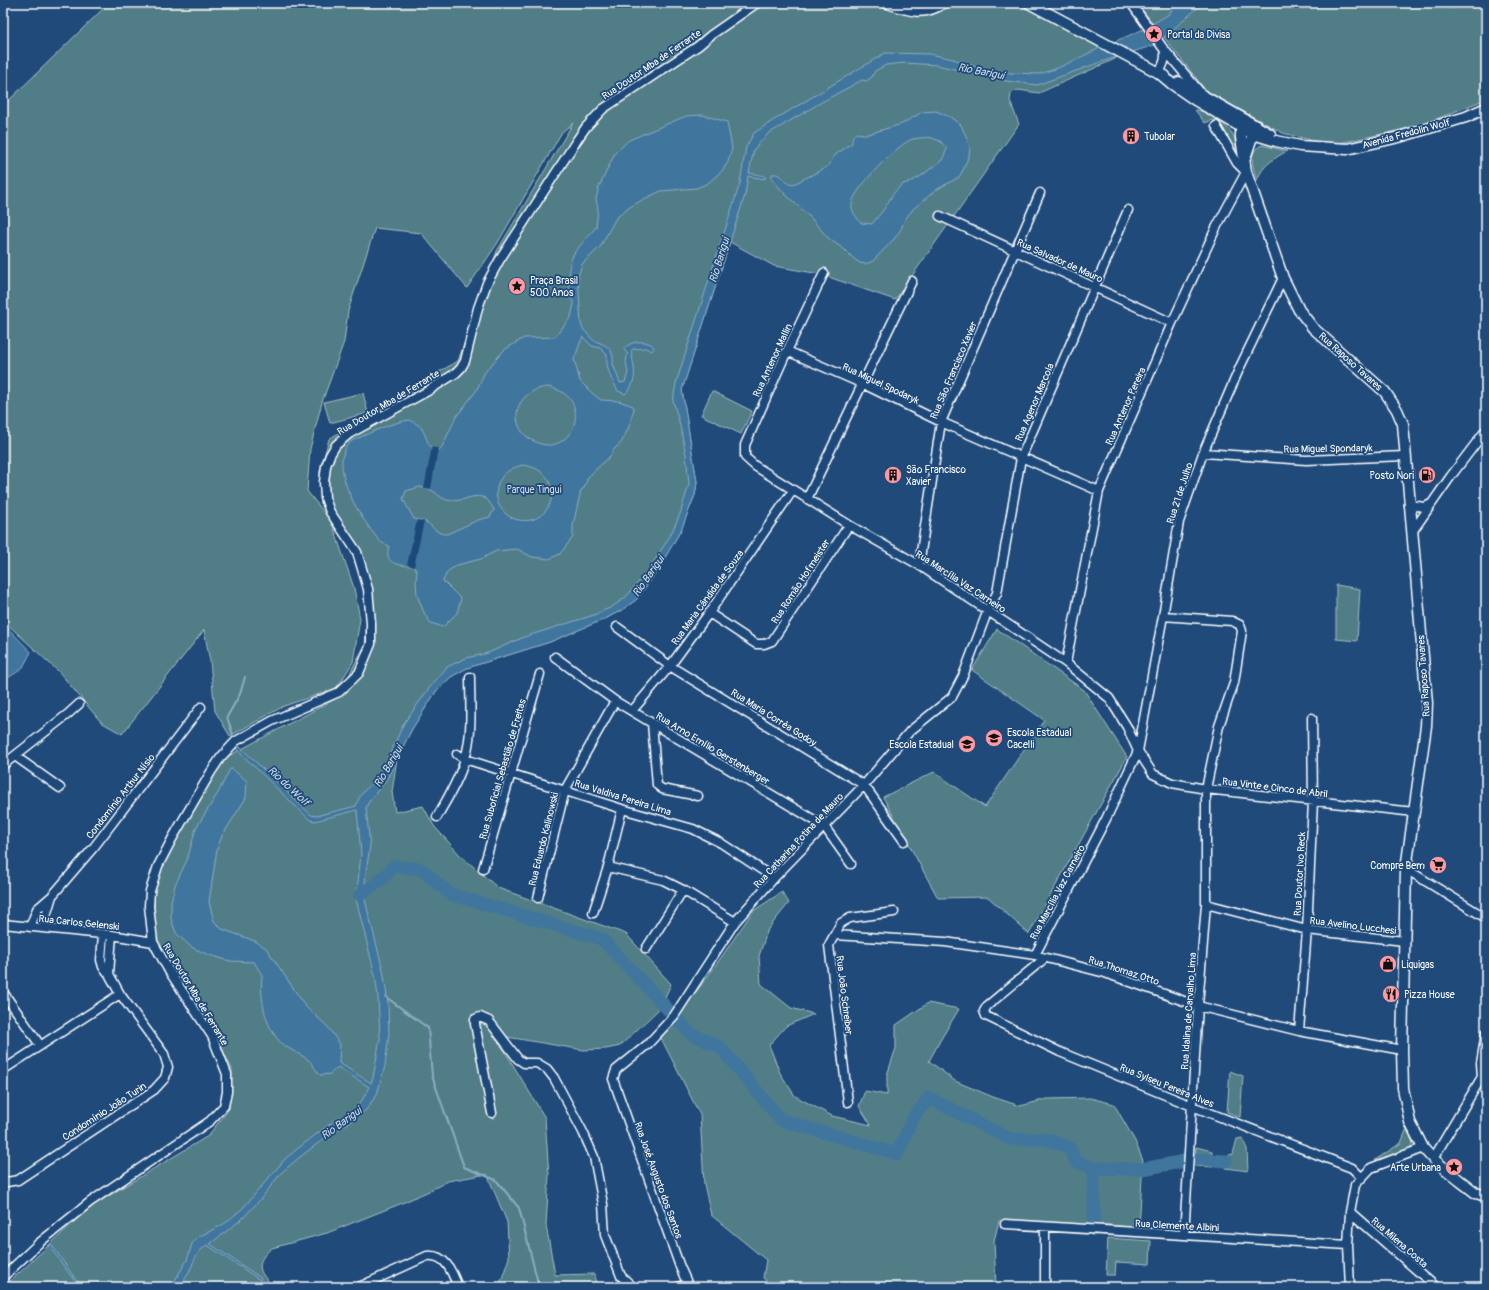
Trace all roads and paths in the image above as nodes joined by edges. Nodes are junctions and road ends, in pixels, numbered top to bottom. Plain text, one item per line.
1 (757, 3) edge
2 (885, 3) edge
3 (945, 3) edge
4 (1029, 3) edge
5 (1045, 3) edge
6 (1130, 3) edge
7 (1103, 42) junction
8 (1163, 48) junction
9 (1159, 73) junction
10 (1201, 94) junction
11 (1486, 108) edge
12 (1216, 126) dead end
13 (1247, 126) junction
14 (1244, 160) junction
15 (1246, 172) junction
16 (1040, 193) dead end
17 (1128, 210) dead end
18 (940, 216) dead end
19 (1016, 251) junction
20 (824, 273) dead end
21 (1283, 278) junction
22 (912, 281) dead end
23 (1094, 286) junction
24 (1172, 323) junction
25 (787, 351) junction
26 (863, 384) junction
27 (941, 422) junction
28 (1486, 430) edge
29 (1203, 454) junction
30 (1405, 456) junction
31 (745, 457) joint
32 (1021, 458) junction
33 (793, 490) junction
34 (1099, 491) junction
35 (807, 499) junction
36 (1432, 503) junction
37 (1409, 505) junction
38 (849, 525) junction
39 (1412, 532) junction
40 (919, 565) junction
41 (988, 610) junction
42 (709, 613) junction
43 (1163, 616) junction
44 (617, 627) dead end
45 (555, 657) dead end
46 (1066, 663) junction
47 (670, 666) junction
48 (540, 674) dead end
49 (470, 677) dead end
50 (616, 701) junction
51 (78, 704) dead end
52 (201, 707) dead end
53 (632, 711) junction
54 (1312, 718) dead end
55 (652, 723) junction
56 (1138, 752) junction
57 (457, 754) dead end
58 (15, 756) junction
59 (465, 759) junction
60 (1143, 760) joint
61 (3, 766) edge
62 (511, 773) junction
63 (864, 784) junction
64 (60, 788) dead end
65 (1206, 789) junction
66 (565, 790) junction
67 (698, 796) dead end
68 (1313, 801) junction
69 (622, 808) junction
70 (1414, 812) junction
71 (437, 817) dead end
72 (824, 826) junction
73 (904, 841) dead end
74 (851, 864) dead end
75 (608, 868) junction
76 (483, 869) dead end
77 (1406, 869) junction
78 (774, 878) junction
79 (683, 890) junction
80 (52, 896) junction
81 (538, 898) dead end
82 (1206, 904) junction
83 (894, 912) dead end
84 (593, 913) dead end
85 (1486, 918) edge
86 (735, 922) junction
87 (3, 924) edge
88 (30, 927) junction
89 (44, 928) junction
90 (1307, 930) junction
91 (103, 934) junction
92 (112, 935) junction
93 (835, 935) junction
94 (1404, 941) junction
95 (153, 942) junction
96 (646, 949) dead end
97 (1035, 955) junction
98 (1045, 958) junction
99 (101, 960) junction
100 (110, 962) junction
101 (109, 974) junction
102 (3, 992) edge
103 (120, 994) junction
104 (1198, 1006) junction
105 (1299, 1031) junction
106 (1486, 1033) edge
107 (40, 1045) junction
108 (1402, 1050) junction
109 (3, 1070) edge
110 (1485, 1076) edge
111 (613, 1079) joint
112 (848, 1102) dead end
113 (1192, 1106) junction
114 (492, 1113) dead end
115 (1423, 1148) junction
116 (1433, 1159) junction
117 (1361, 1177) junction
118 (6, 1182) dead end
119 (1486, 1196) edge
120 (1350, 1212) junction
121 (1005, 1224) dead end
122 (1045, 1227) junction
123 (1184, 1235) junction
124 (1348, 1245) junction
125 (3, 1277) edge
126 (688, 1286) edge
127 (359, 1287) edge
128 (458, 1287) edge
129 (634, 1287) edge
130 (678, 1287) edge
131 (1044, 1287) edge
132 (1350, 1287) edge
133 (1436, 1287) edge

1 - 95 street, Rua Doutor Mba de Ferrante
2 - 3 street
4 - 7 main road, Avenida Fredolin Wolf
5 - 7 main road, Avenida Fredolin Wolf
6 - 8 street
7 - 9 main road, Avenida Fredolin Wolf
8 - 9 street
8 - 10 street
9 - 10 main road, Avenida Fredolin Wolf
9 - 13 main road, Avenida Fredolin Wolf
10 - 13 main road, Avenida Fredolin Wolf
11 - 13 main road, Avenida Fredolin Wolf
12 - 15 street, Rua Raposo Tavares
13 - 14 main road
13 - 14 main road, Rua Raposo Tavares
14 - 15 main road, Rua Raposo Tavares
15 - 21 main road, Rua Raposo Tavares
15 - 24 street, Rua Antenor Pereira
16 - 19 street, Rua São Francisco Xavier
17 - 23 street, Rua Agenor Marcola
18 - 19 street, Rua Salvador de Mauro
19 - 23 street, Rua Salvador de Mauro
19 - 27 street, Rua São Francisco Xavier
20 - 25 street, Rua Antenor Mallin
21 - 29 street, Rua 21 de Julho
21 - 30 main road, Rua Raposo Tavares
22 - 26 street
23 - 24 street, Rua Salvador de Mauro
23 - 32 street, Rua Agenor Marcola
24 - 34 street, Rua Antenor Pereira
25 - 26 street, Rua Miguel Spodaryk
25 - 31 street, Rua Antenor Mallin
26 - 27 street, Rua Miguel Spodaryk
26 - 35 street
27 - 32 street, Rua Miguel Spodaryk
27 - 40 street, Rua São Francisco Xavier
28 - 36 street
29 - 30 street, Rua Miguel Spondaryk
29 - 43 street, Rua 21 de Julho
30 - 37 main road, Rua Raposo Tavares
31 - 33 street, Rua Marcília Vaz Carneiro
32 - 34 street, Rua Miguel Spodaryk
32 - 41 street, Rua Agenor Marcola
33 - 35 street, Rua Marcília Vaz Carneiro
33 - 42 street, Rua Maria Cândida de Souza
34 - 46 street, Rua Antenor Pereira
35 - 38 street, Rua Marcília Vaz Carneiro
36 - 37 street
36 - 39 street
37 - 39 main road, Rua Raposo Tavares
38 - 40 street, Rua Marcília Vaz Carneiro
38 - 42 street, Rua Romão Hofmeister
39 - 70 main road, Rua Raposo Tavares
40 - 41 street, Rua Marcília Vaz Carneiro
41 - 46 street, Rua Marcília Vaz Carneiro
41 - 63 street, Rua Catharina Potina de Mauro
42 - 47 street, Rua Maria Cândida de Souza
43 - 56 street, Rua 21 de Julho
43 - 65 street, Rua Idalina de Carvalho Lima
44 - 47 street, Rua Maria Corrêa Godoy
45 - 50 street, Rua Arno Emílio Gerstenberger
46 - 56 street, Rua Marcília Vaz Carneiro
47 - 53 street, Rua Maria Cândida de Souza
47 - 63 street, Rua Maria Corrêa Godoy
48 - 62 street, Rua Suboficial Sebastião de Freitas
49 - 59 street
50 - 53 street, Rua Arno Emílio Gerstenberger
50 - 66 street, Rua Eduardo Kalinowski
51 - 58 street
52 - 80 street, Condomínio Arthur Nísio
53 - 55 street, Rua Arno Emílio Gerstenberger
54 - 68 street, Rua Doutor Ivo Reck
55 - 67 street
55 - 72 street, Rua Arno Emílio Gerstenberger
56 - 60 street, Rua Marcília Vaz Carneiro
56 - 97 street, Rua Marcília Vaz Carneiro
57 - 59 street, Rua Valdiva Pereira Lima
58 - 61 street
58 - 64 street
59 - 62 street, Rua Valdiva Pereira Lima
59 - 71 street
60 - 65 street, Rua Vinte e Cinco de Abril
62 - 66 street, Rua Valdiva Pereira Lima
62 - 76 street, Rua Suboficial Sebastião de Freitas
63 - 72 street, Rua Catharina Potina de Mauro
63 - 73 street, Rua Maria Corrêa Godoy
65 - 68 street, Rua Vinte e Cinco de Abril
65 - 82 street, Rua Idalina de Carvalho Lima
66 - 69 street, Rua Valdiva Pereira Lima
66 - 81 street, Rua Eduardo Kalinowski
68 - 70 street, Rua Vinte e Cinco de Abril
68 - 90 street, Rua Doutor Ivo Reck
69 - 75 street
69 - 78 street, Rua Valdiva Pereira Lima
70 - 77 main road, Rua Raposo Tavares
72 - 74 street, Rua Arno Emílio Gerstenberger
72 - 78 street, Rua Catharina Potina de Mauro
75 - 79 street
75 - 84 street
77 - 85 street
77 - 94 main road, Rua Raposo Tavares
78 - 86 street, Rua Catharina Potina de Mauro
79 - 86 street
79 - 96 street
80 - 88 street, Condomínio Arthur Nísio
80 - 89 street, Condomínio Arthur Nísio
82 - 90 street, Rua Avelino Lucchesi
82 - 104 street, Rua Idalina de Carvalho Lima
83 - 93 street, Rua João Schreiber
86 - 111 street, Rua Catharina Potina de Mauro
87 - 88 street, Rua Carlos Gelenski
88 - 89 street, Rua Carlos Gelenski
89 - 91 street, Rua Carlos Gelenski
90 - 94 street, Rua Avelino Lucchesi
90 - 105 street, Rua Doutor Ivo Reck
91 - 92 street, Rua Carlos Gelenski
91 - 99 street
92 - 95 street, Rua Carlos Gelenski
92 - 100 street
93 - 97 street, Rua Thomaz Otto
93 - 112 street, Rua João Schreiber
94 - 108 main road, Rua Raposo Tavares
95 - 125 street, Rua Doutor Mba de Ferrante
97 - 98 street, Rua Thomaz Otto
98 - 104 street, Rua Thomaz Otto
98 - 113 street, Rua Sylseu Pereira Alves
99 - 100 street
99 - 101 street, Condomínio João Turin
100 - 101 street
101 - 103 street, Condomínio João Turin
102 - 107 street
103 - 107 street
103 - 118 street, Condomínio João Turin
104 - 105 street, Rua Thomaz Otto
104 - 113 street, Rua Idalina de Carvalho Lima
105 - 108 street, Rua Thomaz Otto
106 - 110 street
107 - 109 street
108 - 115 main road, Rua Raposo Tavares
110 - 116 street
111 - 126 street, Rua José Augusto dos Santos
113 - 117 street, Rua Sylseu Pereira Alves
113 - 123 street, Rua Idalina de Carvalho Lima
114 - 129 street
115 - 116 main road, Rua Raposo Tavares
115 - 117 street
116 - 119 main road, Rua Raposo Tavares
117 - 120 street
120 - 124 street
120 - 133 street, Rua Milena Costa
121 - 122 street, Rua Clemente Albini
122 - 123 street, Rua Clemente Albini
122 - 131 street
123 - 124 street, Rua Clemente Albini
124 - 132 street
126 - 130 street
127 - 128 street

